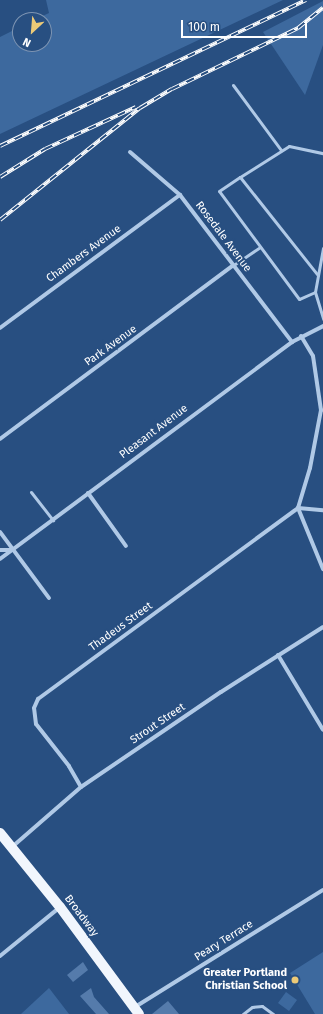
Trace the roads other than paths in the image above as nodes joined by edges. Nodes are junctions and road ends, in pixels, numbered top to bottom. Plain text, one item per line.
1 (233, 85) dead end
2 (281, 150) junction
3 (130, 152) dead end
4 (323, 153) edge
5 (240, 177) junction
6 (180, 195) junction
7 (260, 247) junction
8 (323, 248) edge
9 (232, 266) junction
10 (317, 274) junction
11 (315, 292) junction
12 (323, 319) edge
13 (323, 326) edge
14 (0, 328) edge
15 (301, 336) junction
16 (292, 342) junction
17 (322, 411) edge
18 (0, 439) edge
19 (31, 492) dead end
20 (88, 493) junction
21 (298, 508) junction
22 (323, 510) edge
23 (53, 520) junction
24 (0, 532) edge
25 (126, 546) dead end
26 (0, 550) edge
27 (12, 550) junction
28 (0, 560) edge
29 (323, 569) edge
30 (49, 598) dead end
31 (323, 627) edge
32 (278, 655) junction
33 (323, 730) edge
34 (81, 787) junction
35 (0, 833) edge
36 (12, 848) junction
37 (323, 890) edge
38 (60, 907) junction
39 (0, 956) edge
40 (137, 1011) edge
41 (243, 1014) edge
42 (273, 1014) edge

1 - 2 lane
2 - 4 lane
2 - 5 lane
3 - 6 street, Rosedale Avenue
5 - 7 lane
5 - 10 lane
6 - 9 street, Rosedale Avenue
6 - 14 street, Chambers Avenue
7 - 9 lane
7 - 11 lane
8 - 10 lane
9 - 16 street, Rosedale Avenue
9 - 18 street, Park Avenue
10 - 11 lane
11 - 12 lane
13 - 15 street, Pleasant Avenue
15 - 16 street, Pleasant Avenue
15 - 17 street
16 - 20 street, Pleasant Avenue
17 - 21 street
19 - 23 lane
20 - 23 street, Pleasant Avenue
20 - 25 street
21 - 22 street
21 - 29 street
21 - 34 street, Thadeus Street
23 - 27 street, Pleasant Avenue
24 - 27 street
26 - 27 street
27 - 28 street, Pleasant Avenue
27 - 30 street
31 - 32 street, Strout Street
32 - 33 street
32 - 34 street, Strout Street
34 - 36 street, Strout Street
35 - 36 main road, Broadway
36 - 38 main road, Broadway
37 - 40 street, Peary Terrace
38 - 39 street
38 - 40 main road, Broadway
41 - 42 lane

